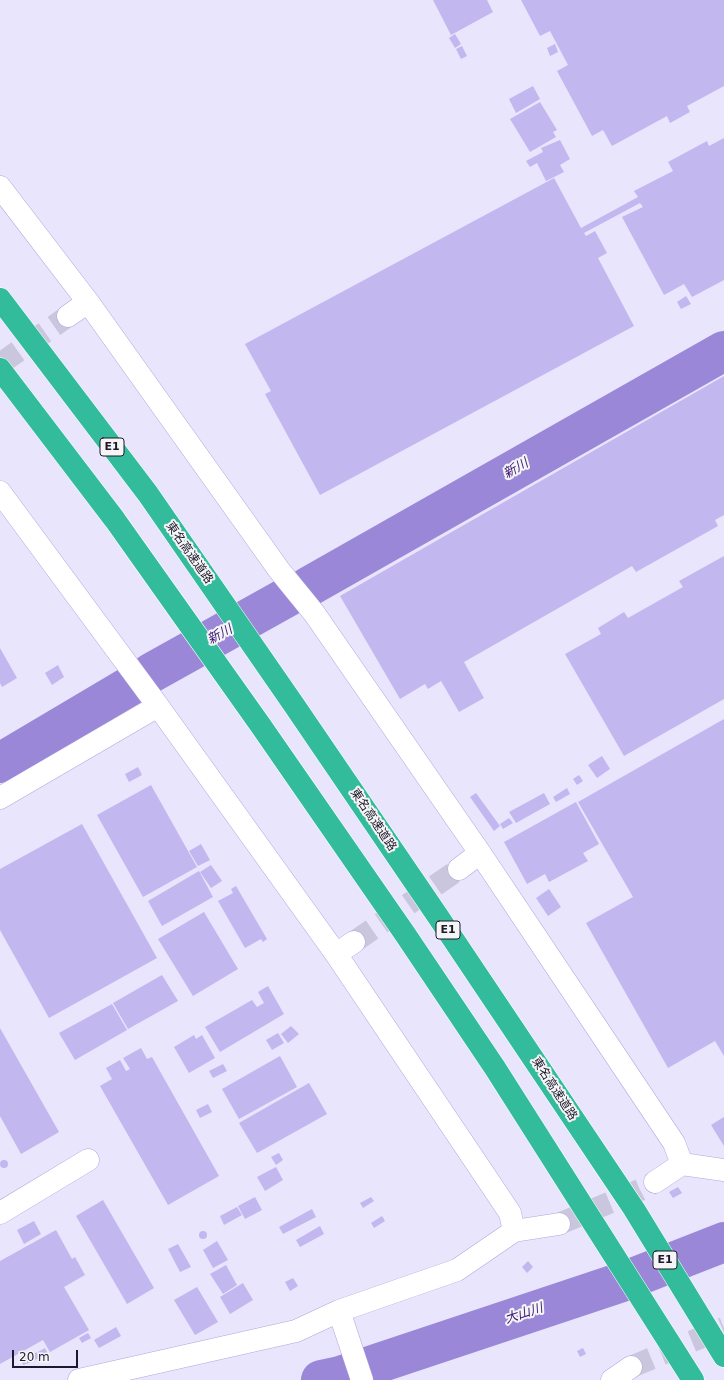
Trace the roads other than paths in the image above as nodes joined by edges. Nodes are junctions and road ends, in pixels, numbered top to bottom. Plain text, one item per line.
1 (0, 187) edge
2 (0, 299) edge
3 (88, 302) junction
4 (68, 316) tunnel mouth
5 (0, 369) edge
6 (0, 492) edge
7 (158, 706) junction
8 (0, 798) edge
9 (480, 853) junction
10 (459, 869) tunnel mouth
11 (354, 942) tunnel mouth
12 (336, 954) junction
13 (88, 1160) dead end
14 (682, 1164) junction
15 (724, 1170) edge
16 (655, 1182) tunnel mouth
17 (0, 1214) edge
18 (559, 1224) tunnel mouth
19 (514, 1231) junction
20 (341, 1317) junction
21 (724, 1356) edge
22 (631, 1367) tunnel mouth
23 (79, 1380) edge
24 (362, 1380) edge
25 (612, 1380) edge
26 (693, 1380) edge

1 - 3 street
2 - 21 highway, 東名高速道路 / E1
3 - 4 street
3 - 9 street
5 - 26 highway
6 - 7 street
7 - 8 street
7 - 12 street
9 - 10 street
9 - 14 street
11 - 12 street
12 - 19 street
13 - 17 street
14 - 15 street
14 - 16 street
18 - 19 street
19 - 20 street
20 - 23 street
20 - 24 street
22 - 25 street

